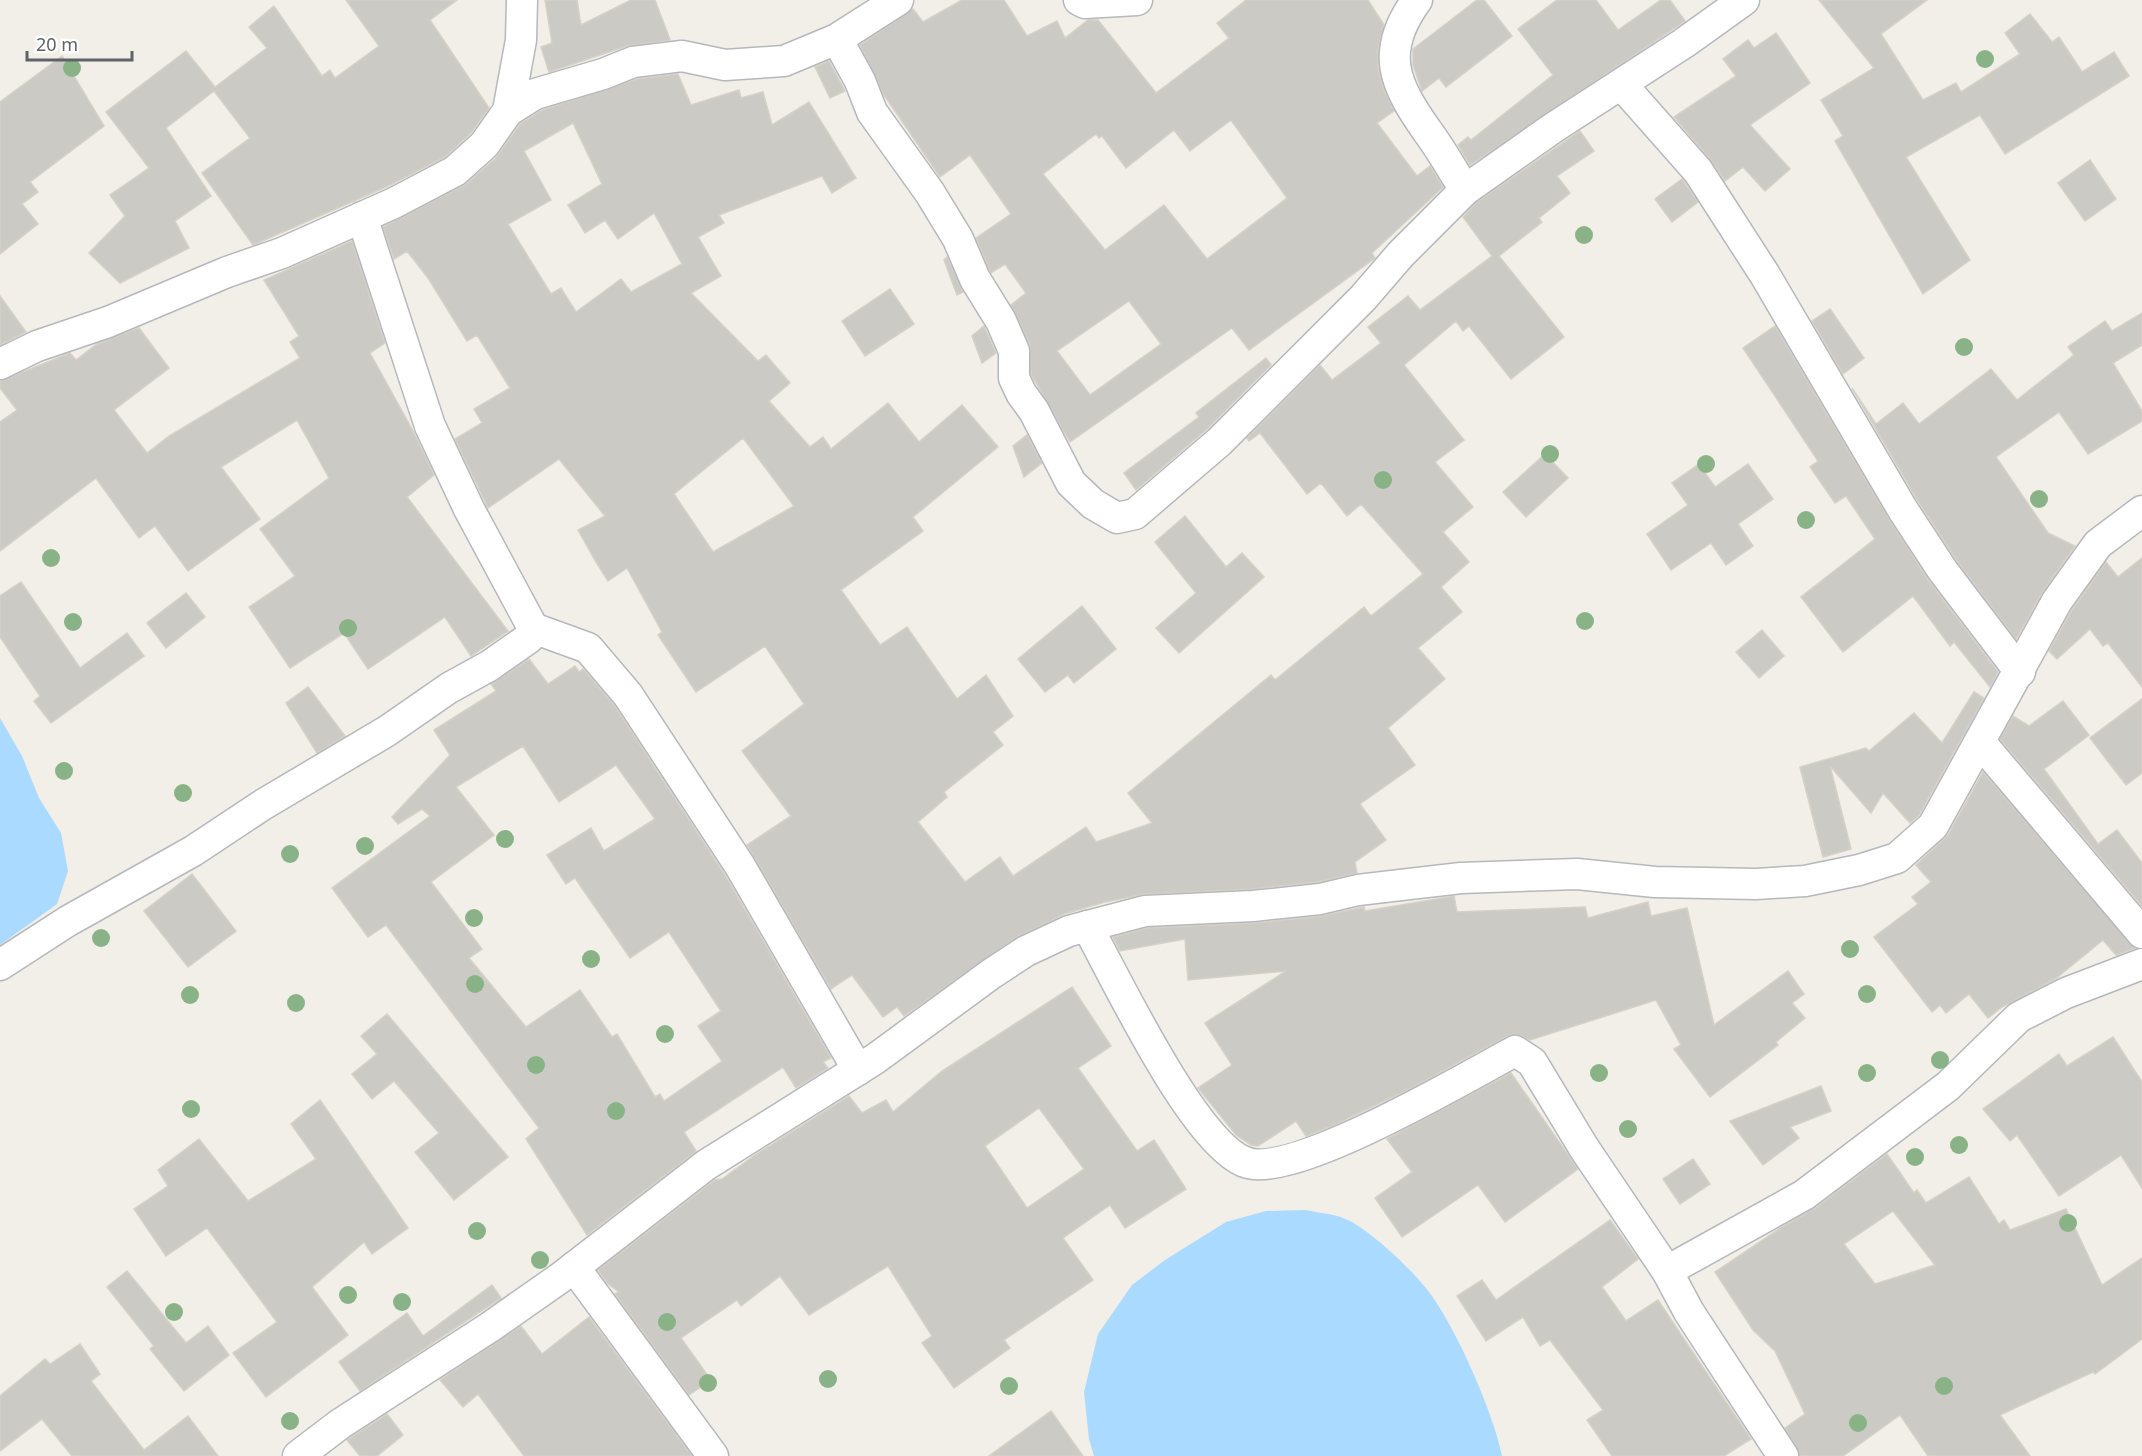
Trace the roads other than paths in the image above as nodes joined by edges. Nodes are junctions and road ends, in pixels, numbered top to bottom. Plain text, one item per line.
1 (522, 0) edge
2 (1079, 0) edge
3 (1137, 0) edge
4 (1417, 0) edge
5 (1744, 0) edge
6 (893, 1) edge
7 (837, 39) junction
8 (1622, 85) junction
9 (508, 111) junction
10 (1466, 190) junction
11 (362, 217) junction
12 (0, 364) edge
13 (2142, 511) edge
14 (533, 628) junction
15 (2020, 672) junction
16 (1980, 742) junction
17 (1088, 926) junction
18 (2142, 933) edge
19 (2142, 964) edge
20 (0, 965) edge
21 (858, 1070) junction
22 (574, 1267) junction
23 (1667, 1271) junction
24 (298, 1456) edge
25 (713, 1456) edge
26 (1783, 1456) edge

1 - 9 street
2 - 3 street
4 - 10 street
5 - 8 street
6 - 7 street
7 - 9 street
7 - 10 street
8 - 10 street
8 - 15 street
9 - 11 street
11 - 12 street
11 - 14 street
13 - 15 street
14 - 20 street
14 - 21 street
15 - 16 street
16 - 17 street
16 - 18 street
17 - 21 street
17 - 23 street
19 - 23 street
21 - 22 street
22 - 24 street
22 - 25 street
23 - 26 street

